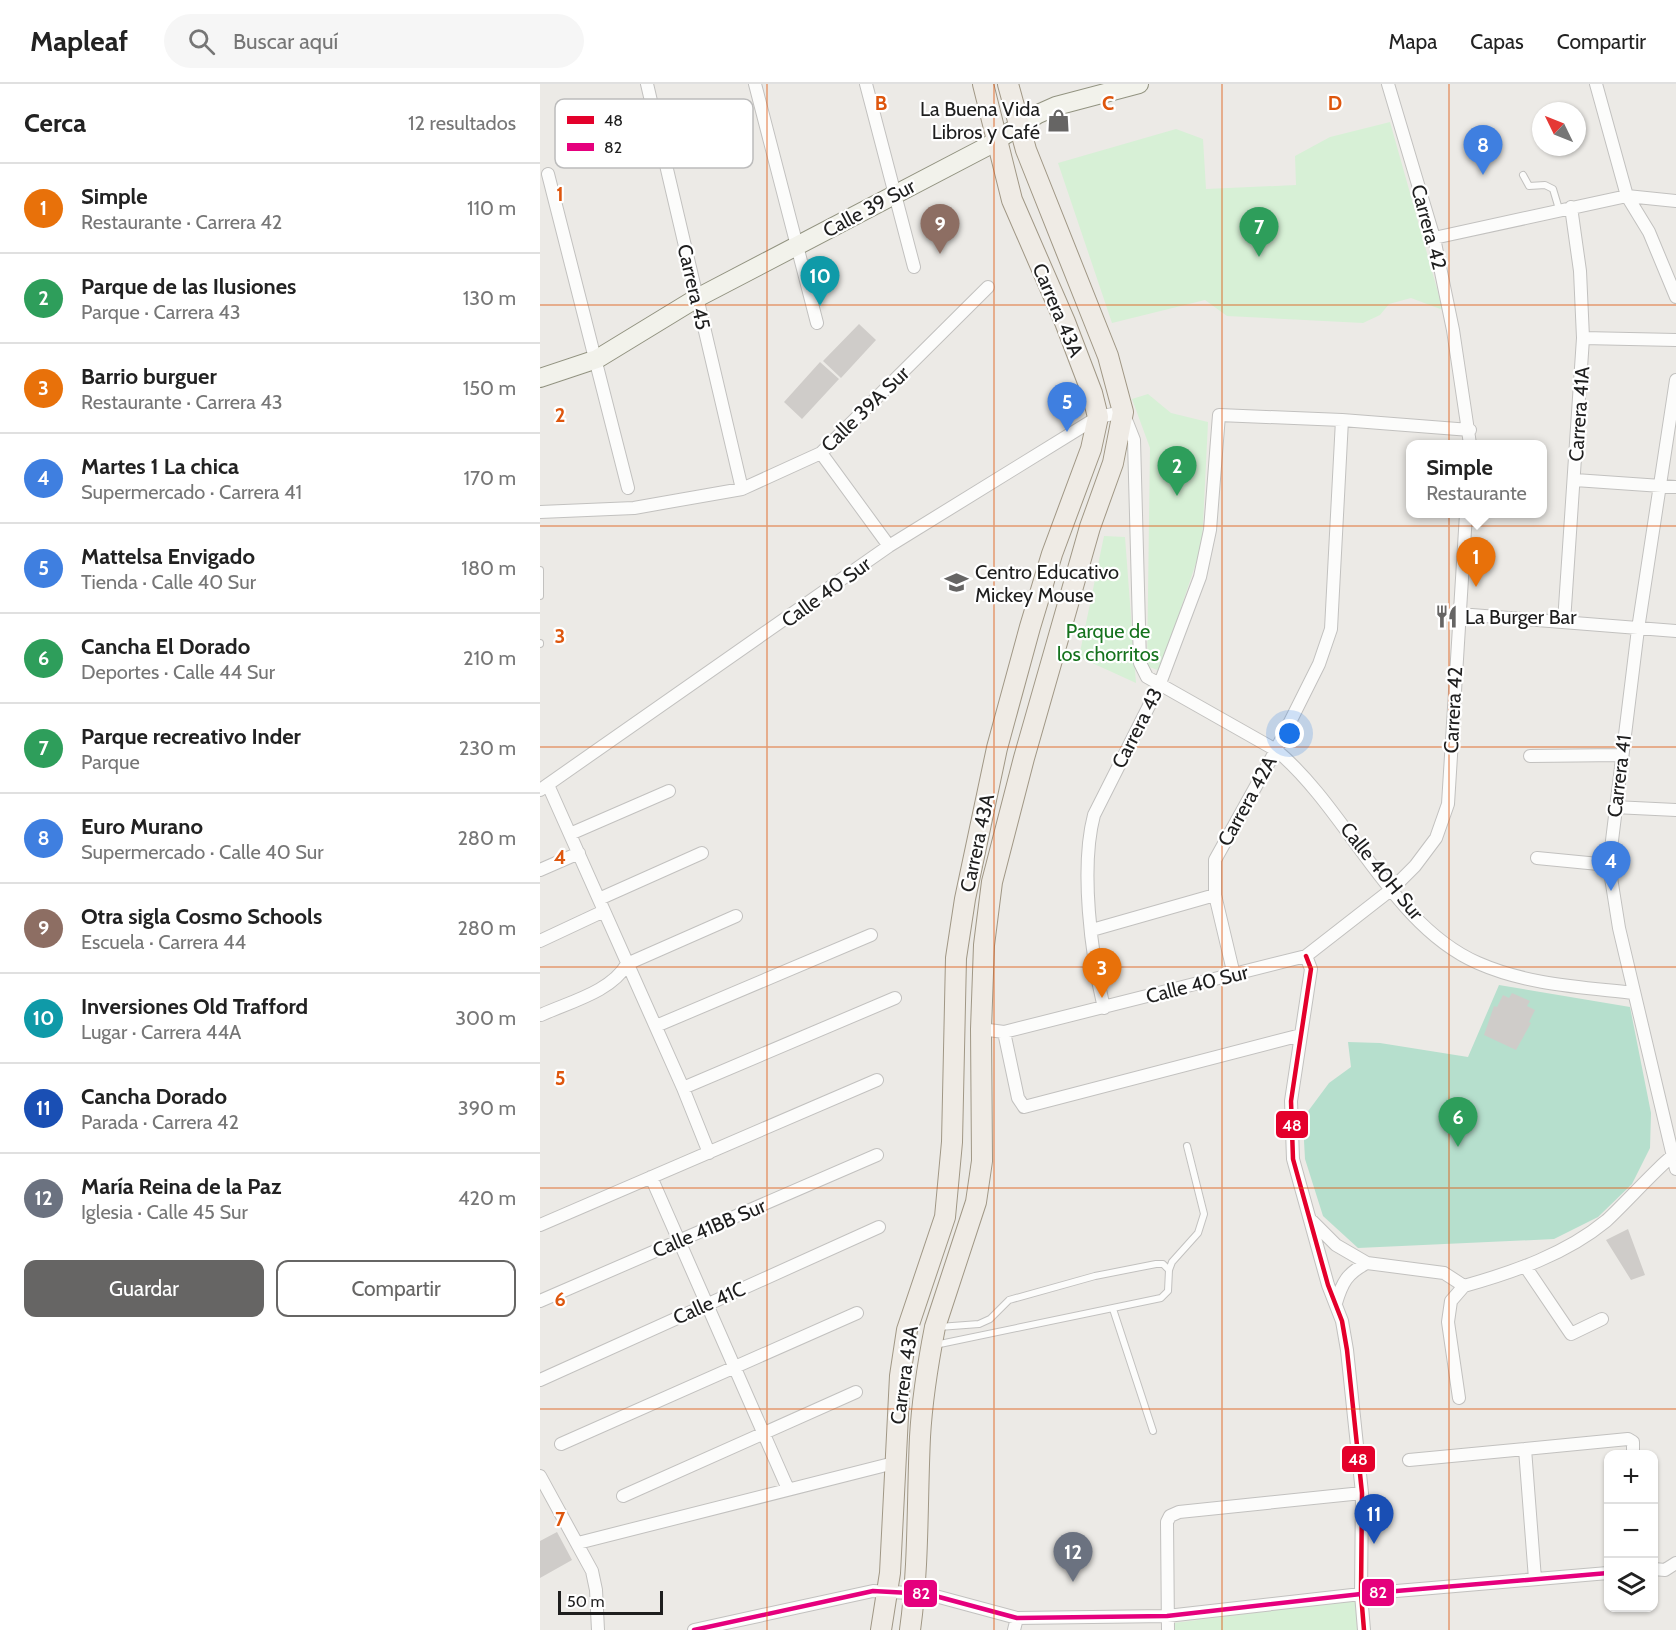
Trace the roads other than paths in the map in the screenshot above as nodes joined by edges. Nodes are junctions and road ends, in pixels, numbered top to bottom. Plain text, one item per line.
1 (647, 84) edge
2 (755, 84) edge
3 (866, 84) edge
4 (983, 84) edge
5 (1008, 84) edge
6 (1139, 84) edge
7 (1388, 84) edge
8 (1596, 84) edge
9 (650, 99) edge
10 (1020, 127) junction
11 (997, 141) junction
12 (666, 168) edge
13 (548, 174) dead end
14 (1523, 175) dead end
15 (895, 192) junction
16 (1627, 196) junction
17 (1676, 201) edge
18 (1565, 208) junction
19 (1434, 238) junction
20 (797, 246) junction
21 (914, 267) dead end
22 (988, 287) dead end
23 (1676, 297) edge
24 (697, 298) junction
25 (817, 323) dead end
26 (1583, 338) junction
27 (1676, 340) edge
28 (597, 359) junction
29 (540, 378) edge
30 (1676, 380) edge
31 (1123, 412) junction
32 (1098, 417) junction
33 (1342, 420) junction
34 (1470, 430) junction
35 (1470, 440) edge
36 (821, 453) junction
37 (1575, 480) junction
38 (1661, 486) junction
39 (1676, 487) edge
40 (628, 488) dead end
41 (742, 489) junction
42 (540, 512) edge
43 (1466, 518) edge
44 (889, 546) junction
45 (540, 570) edge
46 (540, 596) edge
47 (1459, 614) junction
48 (1564, 622) junction
49 (1638, 629) junction
50 (1676, 631) edge
51 (1159, 686) junction
52 (1275, 750) junction
53 (1621, 755) junction
54 (1530, 756) dead end
55 (544, 788) edge
56 (669, 791) dead end
57 (1614, 807) junction
58 (1676, 810) edge
59 (570, 834) junction
60 (579, 853) junction
61 (702, 853) dead end
62 (1537, 858) dead end
63 (1609, 865) junction
64 (540, 870) edge
65 (1392, 889) junction
66 (1215, 896) junction
67 (599, 899) junction
68 (604, 911) junction
69 (736, 916) dead end
70 (1092, 930) junction
71 (871, 935) dead end
72 (540, 941) edge
73 (1306, 956) junction
74 (627, 964) junction
75 (1234, 975) junction
76 (1635, 993) junction
77 (895, 998) dead end
78 (1104, 1008) junction
79 (541, 1015) edge
80 (656, 1026) junction
81 (981, 1029) junction
82 (1004, 1032) junction
83 (1301, 1035) junction
84 (877, 1080) dead end
85 (683, 1088) junction
86 (1187, 1146) dead end
87 (709, 1153) junction
88 (877, 1155) dead end
89 (1674, 1155) edge
90 (1676, 1169) edge
91 (651, 1177) junction
92 (1309, 1218) junction
93 (540, 1225) edge
94 (879, 1227) dead end
95 (679, 1240) junction
96 (1367, 1263) junction
97 (1525, 1266) junction
98 (1168, 1270) junction
99 (1464, 1286) junction
100 (540, 1301) edge
101 (706, 1303) junction
102 (1336, 1303) junction
103 (1113, 1309) junction
104 (857, 1313) dead end
105 (1602, 1319) dead end
106 (933, 1336) junction
107 (735, 1368) junction
108 (540, 1380) edge
109 (856, 1392) dead end
110 (1459, 1398) dead end
111 (1153, 1431) dead end
112 (763, 1433) junction
113 (561, 1444) dead end
114 (1525, 1449) junction
115 (1633, 1450) edge
116 (1409, 1460) dead end
117 (894, 1463) junction
118 (540, 1476) edge
119 (788, 1489) junction
120 (1362, 1493) junction
121 (623, 1496) dead end
122 (578, 1543) junction
123 (1676, 1563) edge
124 (1658, 1569) edge
125 (1604, 1573) edge
126 (1535, 1579) junction
127 (888, 1591) junction
128 (914, 1593) junction
129 (1361, 1594) junction
130 (1167, 1616) junction
131 (1015, 1624) edge
132 (598, 1630) edge
133 (694, 1630) edge
134 (881, 1630) edge
135 (910, 1630) edge
136 (1168, 1630) edge
137 (1364, 1630) edge

1 - 9 street, Carrera 45
2 - 20 street
3 - 15 street
4 - 11 main road, Carrera 43A
5 - 10 main road, Carrera 43A
6 - 10 street, Calle 39 Sur
7 - 19 street, Carrera 42
8 - 16 street
10 - 11 street, Calle 39 Sur
10 - 31 main road, Carrera 43A
11 - 15 street, Calle 39 Sur
11 - 32 main road, Carrera 43A
12 - 24 street, Carrera 45
13 - 28 street
14 - 18 lane
15 - 20 street, Calle 39 Sur
15 - 21 street
16 - 17 street
16 - 18 street
16 - 23 street
18 - 19 street
18 - 26 street, Carrera 41A
19 - 34 street, Carrera 42
20 - 24 street, Calle 39 Sur
20 - 25 street
22 - 36 street, Calle 39A Sur
24 - 28 street, Calle 39 Sur
24 - 41 street, Carrera 45
26 - 27 street
26 - 37 street, Carrera 41A
28 - 29 street, Calle 39 Sur
28 - 40 street
30 - 38 street, Carrera 41
31 - 32 street, Calle 40 Sur
31 - 51 street, Carrera 43A
31 - 81 main road, Carrera 43A
32 - 44 street, Calle 40 Sur
32 - 117 main road, Carrera 43A
33 - 34 street
33 - 51 street, Carrera 43
33 - 52 street, Carrera 42A
34 - 35 street, Carrera 42
36 - 41 street, Calle 39A Sur
36 - 44 street
37 - 38 street
37 - 48 street, Carrera 41A
38 - 39 street
38 - 49 street, Carrera 41
41 - 42 street, Calle 39A Sur
43 - 47 street, Carrera 42
44 - 55 street, Calle 40 Sur
45 - 46 lane
47 - 48 street
47 - 65 street, Carrera 42
48 - 49 street
49 - 50 street
49 - 53 street, Carrera 41
51 - 52 street, Calle 40H Sur
51 - 70 street, Carrera 43
52 - 65 street, Calle 40H Sur
52 - 66 street, Carrera 42A
53 - 54 street
53 - 57 street, Carrera 41
55 - 59 street
56 - 59 street
57 - 58 street
57 - 63 street, Carrera 41
59 - 60 street
60 - 64 street
60 - 67 street
61 - 67 street
62 - 63 street
63 - 76 street, Carrera 41
65 - 73 street, Calle 40 Sur
65 - 76 street, Calle 40H Sur
66 - 70 street
66 - 75 street, Carrera 42A
67 - 68 street
68 - 72 street
68 - 74 street
69 - 74 street
70 - 78 street, Carrera 43
71 - 80 street
73 - 75 street, Calle 40 Sur
73 - 83 street
74 - 79 street
74 - 80 street
75 - 78 street, Calle 40 Sur
76 - 89 street, Carrera 41
77 - 85 street
78 - 82 street, Calle 40 Sur
80 - 85 street
81 - 82 street, Calle 40 Sur
81 - 106 main road, Carrera 43A
82 - 83 street
83 - 92 street
84 - 87 street
85 - 87 street
86 - 98 lane
87 - 91 street
88 - 95 street, Calle 41BB Sur
89 - 90 street, Carrera 41
89 - 97 street
91 - 93 street
91 - 95 street
92 - 96 street
92 - 102 street
94 - 101 street, Calle 41C
95 - 100 street, Calle 41BB Sur
95 - 101 street
96 - 99 street
96 - 102 street
97 - 99 street
97 - 105 street
98 - 103 lane
98 - 106 lane
99 - 110 street
101 - 107 street
101 - 108 street, Calle 41C
102 - 120 street
103 - 106 lane
103 - 111 lane
104 - 107 street
106 - 128 main road, Carrera 43A
107 - 112 street
107 - 113 street
109 - 112 street
112 - 119 street
112 - 121 street
114 - 115 street
114 - 116 street
114 - 126 street
117 - 119 street
117 - 127 main road, Carrera 43A
118 - 122 street
119 - 122 street
120 - 129 street
120 - 130 street
122 - 132 street
123 - 124 street
125 - 126 street
126 - 129 street
127 - 128 street
127 - 133 street
127 - 134 main road, Carrera 43A
128 - 131 street
128 - 135 main road, Carrera 43A
129 - 130 street
129 - 137 street
130 - 131 street
130 - 136 street

